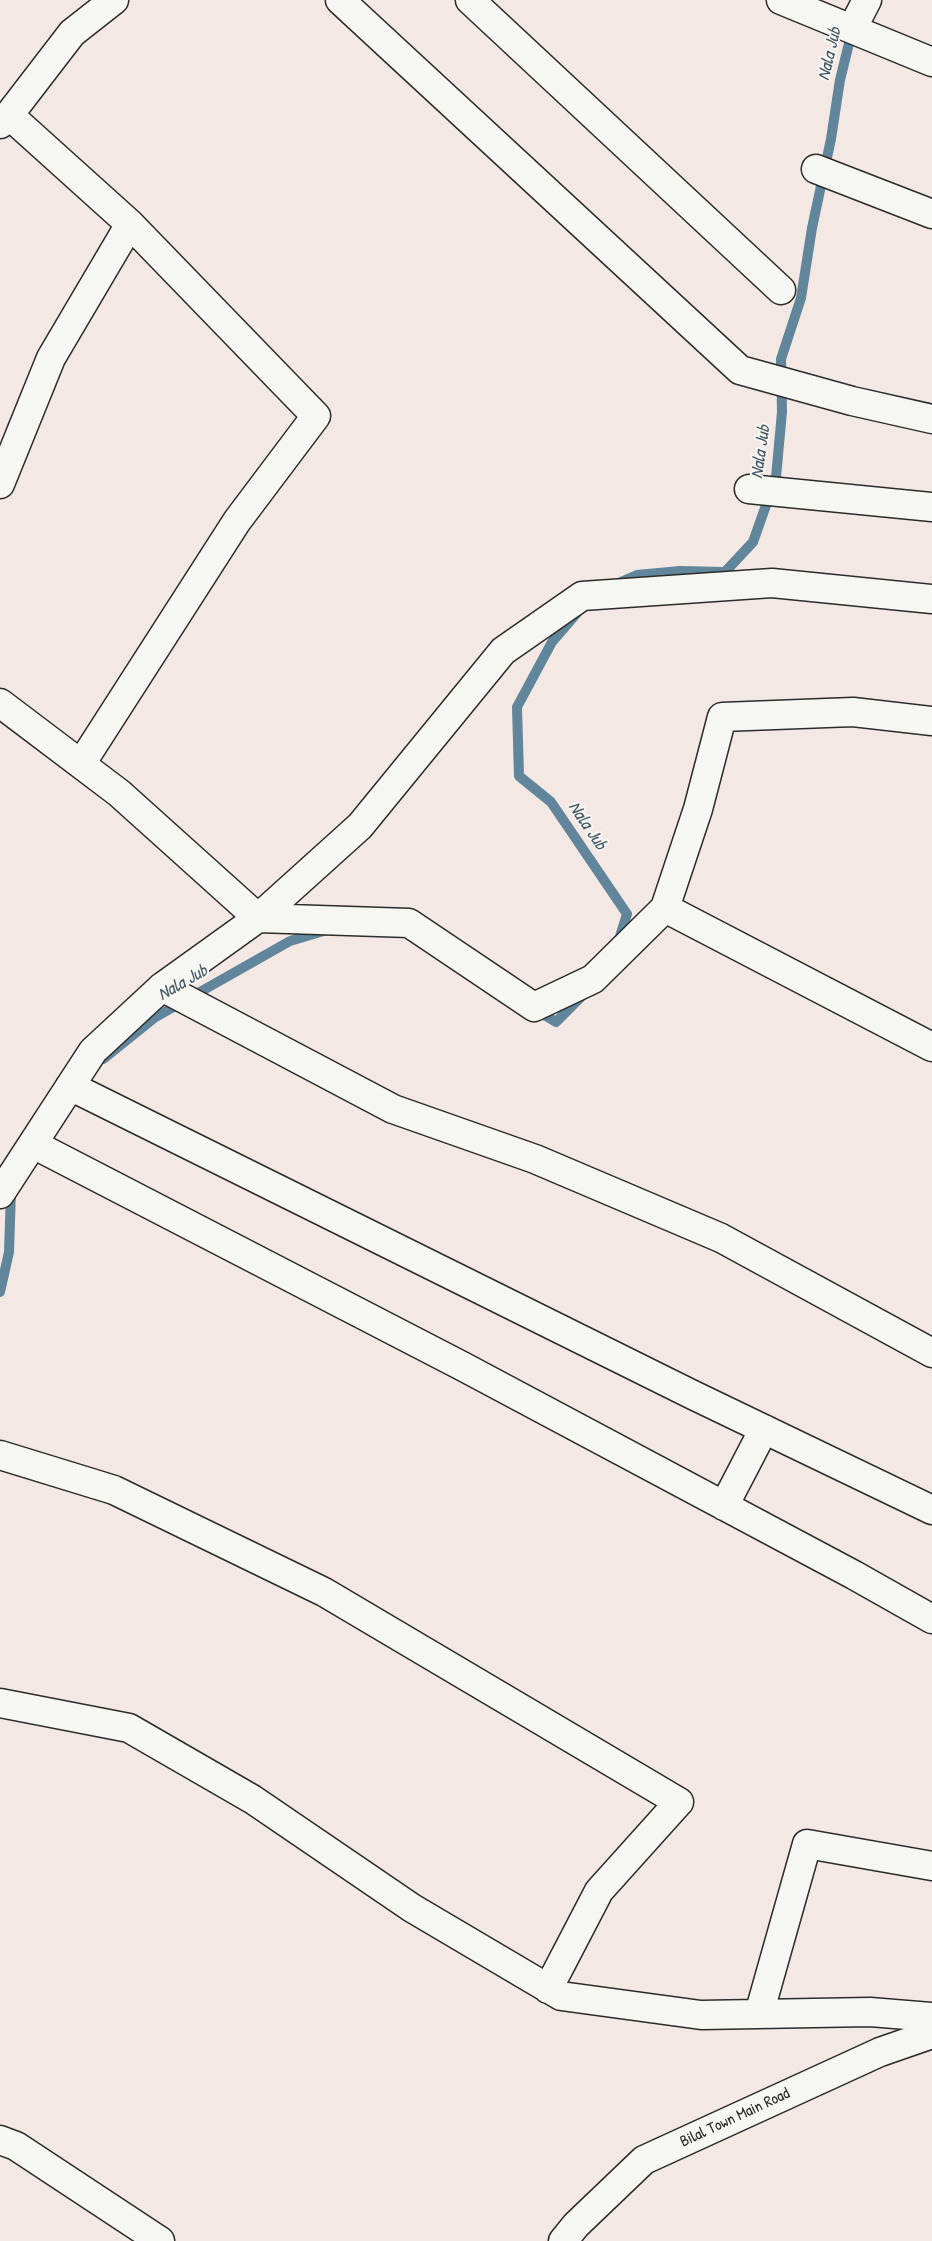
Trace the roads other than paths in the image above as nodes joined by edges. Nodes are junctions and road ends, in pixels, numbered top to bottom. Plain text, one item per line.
1 (114, 0) edge
2 (340, 0) edge
3 (470, 0) edge
4 (781, 0) edge
5 (867, 0) edge
6 (852, 29) junction
7 (932, 62) edge
8 (5, 119) edge
9 (816, 170) dead end
10 (932, 214) edge
11 (130, 224) junction
12 (781, 290) dead end
13 (932, 418) edge
14 (0, 484) edge
15 (749, 489) dead end
16 (932, 507) edge
17 (932, 599) edge
18 (0, 703) edge
19 (932, 721) edge
20 (81, 764) junction
21 (665, 908) junction
22 (258, 918) junction
23 (162, 987) junction
24 (932, 1047) edge
25 (70, 1086) junction
26 (33, 1144) junction
27 (0, 1194) edge
28 (932, 1353) edge
29 (764, 1429) junction
30 (0, 1455) edge
31 (724, 1506) junction
32 (932, 1510) edge
33 (932, 1620) edge
34 (0, 1703) edge
35 (932, 1866) edge
36 (548, 1989) junction
37 (759, 2014) junction
38 (932, 2017) edge
39 (932, 2034) edge
40 (0, 2140) edge
41 (160, 2241) edge
42 (563, 2241) edge

1 - 8 street
2 - 13 street
3 - 12 street
4 - 6 street
5 - 6 street
6 - 7 street
8 - 11 street
9 - 10 street
11 - 14 street
11 - 20 street
15 - 16 street
17 - 22 street
18 - 20 street
19 - 21 street
20 - 22 street
21 - 22 street
21 - 24 street
22 - 23 street
23 - 25 street
23 - 28 street
25 - 26 street
25 - 29 street
26 - 27 street
26 - 31 street
29 - 31 street
29 - 32 street
30 - 36 street
31 - 33 street
34 - 36 street
35 - 37 street
36 - 37 street
37 - 38 street
39 - 42 street, Bilal Town Main Road
40 - 41 street

